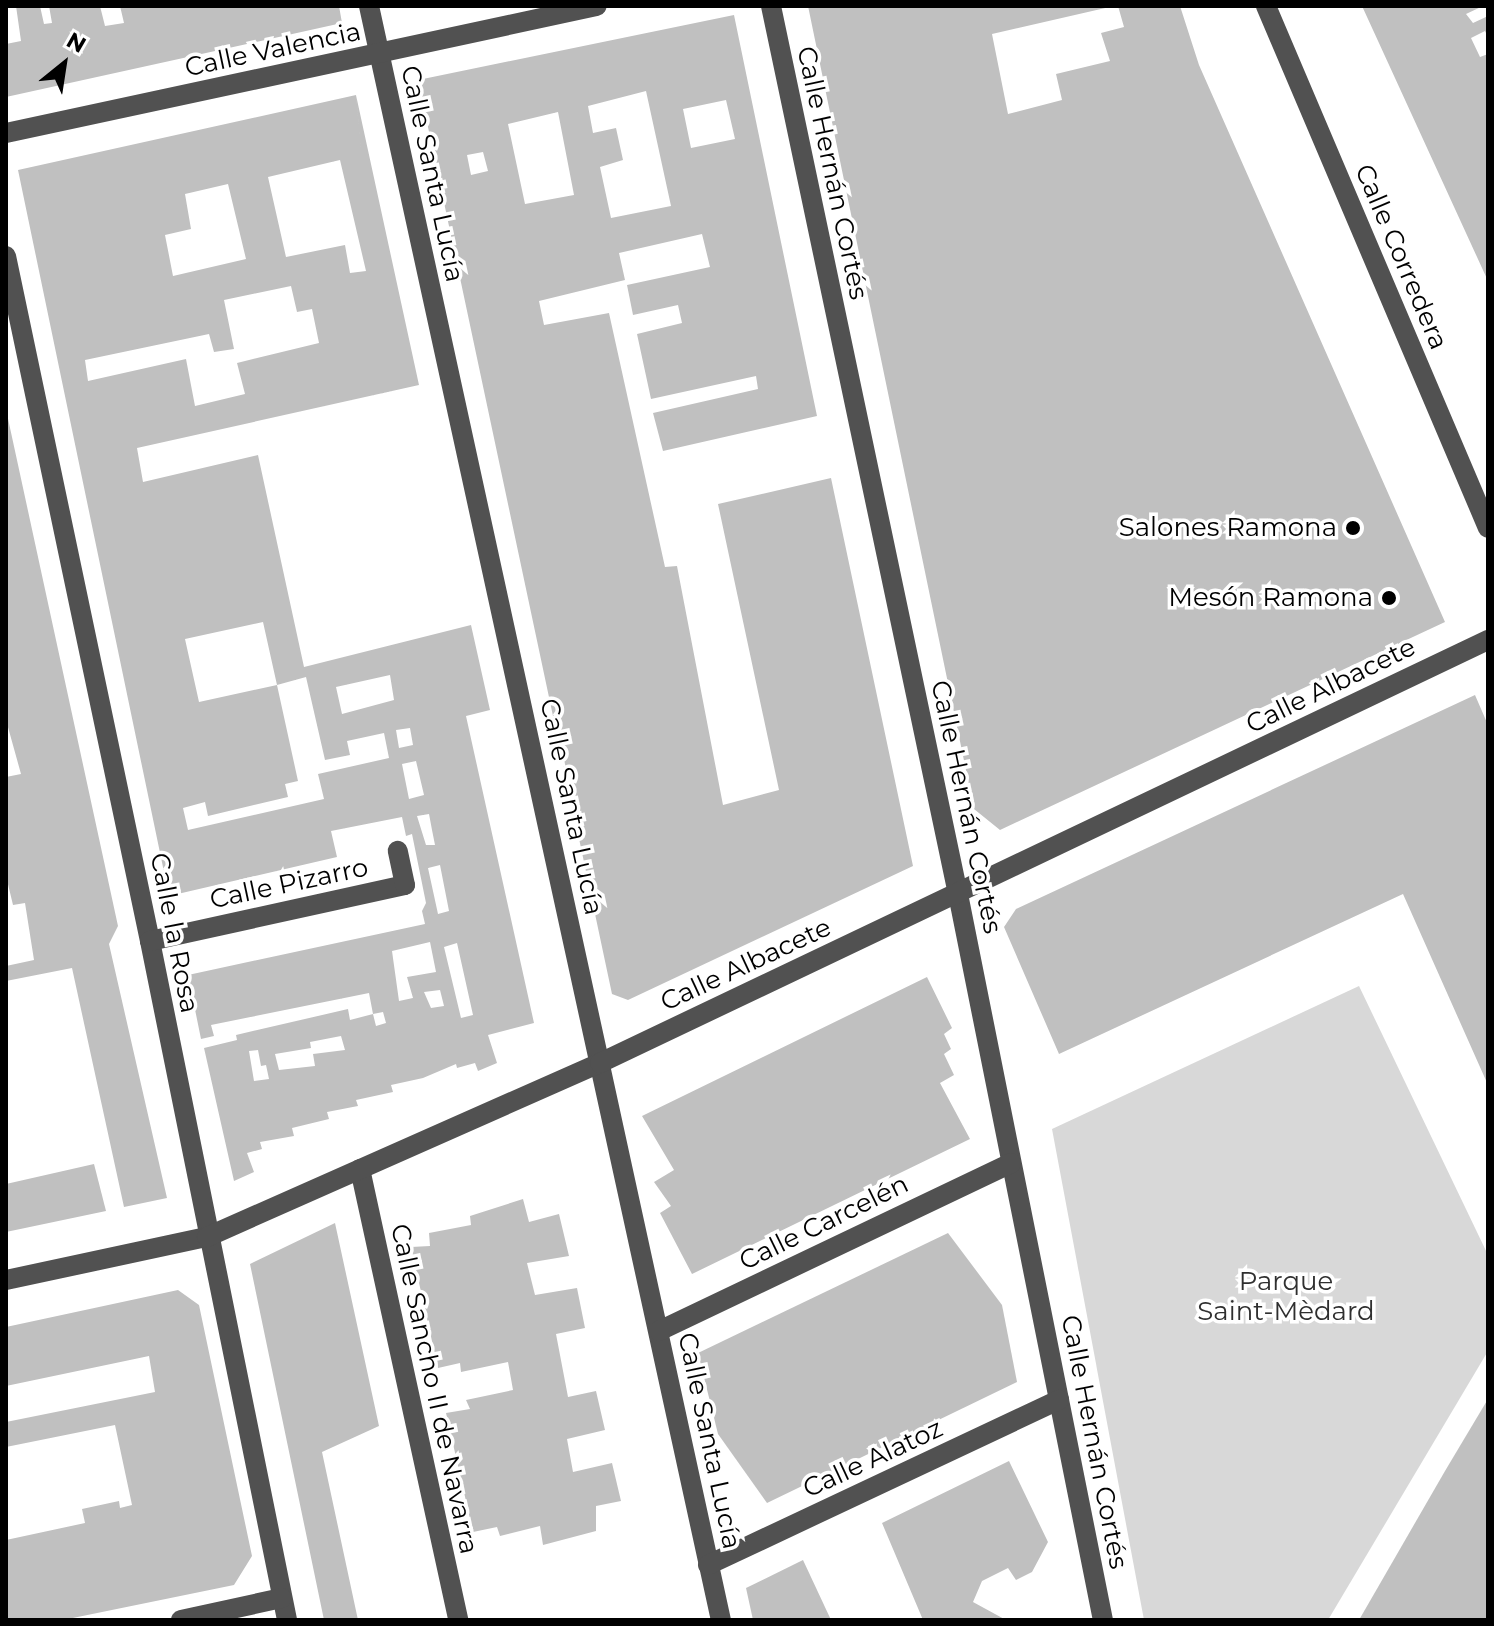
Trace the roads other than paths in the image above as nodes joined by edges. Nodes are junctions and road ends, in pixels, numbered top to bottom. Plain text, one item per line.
1 (369, 6) edge
2 (597, 6) edge
3 (771, 6) edge
4 (1266, 6) edge
5 (379, 53) junction
6 (6, 133) edge
7 (6, 256) edge
8 (1488, 528) edge
9 (1488, 640) edge
10 (398, 851) dead end
11 (958, 894) junction
12 (150, 941) junction
13 (600, 1063) junction
14 (1011, 1163) junction
15 (360, 1169) junction
16 (207, 1237) junction
17 (6, 1280) edge
18 (659, 1331) junction
19 (1059, 1400) junction
20 (708, 1565) junction
21 (282, 1598) junction
22 (181, 1620) edge
23 (287, 1620) edge
24 (458, 1620) edge
25 (721, 1620) edge
26 (1103, 1620) edge

1 - 5 street, Calle Santa Lucía
2 - 5 street, Calle Valencia
3 - 11 street, Calle Hernán Cortés
4 - 8 street, Calle Corredera
5 - 6 street, Calle Valencia
5 - 13 street, Calle Santa Lucía
7 - 12 street, Calle la Rosa
9 - 11 street, Calle Albacete
10 - 12 street, Calle Pizarro
11 - 13 street, Calle Albacete
11 - 14 street, Calle Hernán Cortés
12 - 16 street, Calle la Rosa
13 - 15 street, Calle Albacete
13 - 18 street, Calle Santa Lucía
14 - 18 street, Calle Carcelén
14 - 19 street, Calle Hernán Cortés
15 - 16 street, Calle Albacete
15 - 24 street, Calle Sancho II de Navarra
16 - 17 street, Calle Albacete
16 - 21 street, Calle la Rosa
18 - 20 street, Calle Santa Lucía
19 - 20 street, Calle Alatoz
19 - 26 street, Calle Hernán Cortés
20 - 25 street, Calle Santa Lucía
21 - 22 street
21 - 23 street, Calle la Rosa

